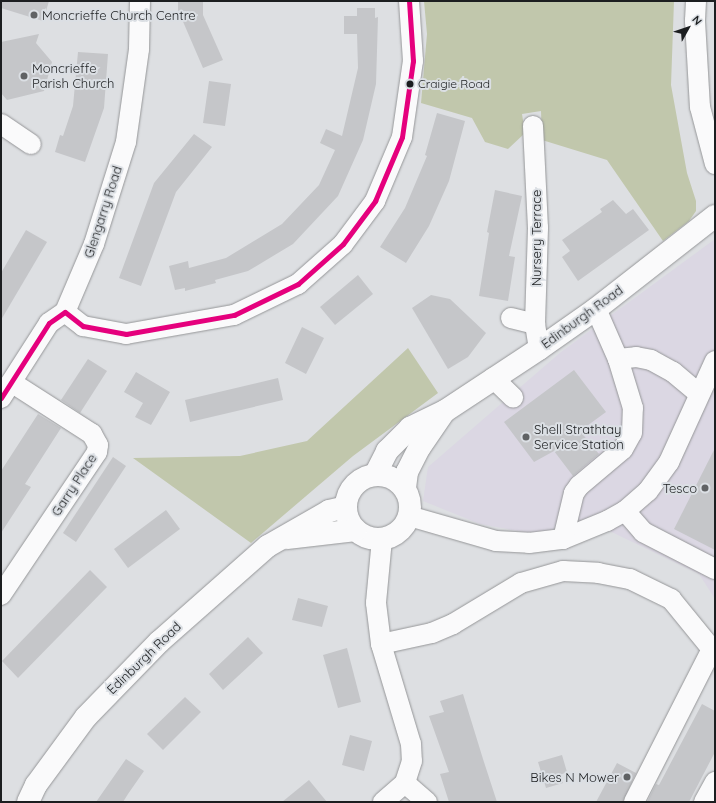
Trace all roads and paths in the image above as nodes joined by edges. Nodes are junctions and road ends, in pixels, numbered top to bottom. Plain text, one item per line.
1 (140, 1) edge
2 (408, 1) edge
3 (696, 1) edge
4 (1, 124) edge
5 (533, 126) dead end
6 (32, 144) dead end
7 (715, 164) edge
8 (715, 216) edge
9 (596, 309) junction
10 (66, 312) junction
11 (511, 318) dead end
12 (536, 324) junction
13 (539, 349) junction
14 (618, 360) junction
15 (715, 360) edge
16 (493, 378) junction
17 (6, 390) edge
18 (699, 394) junction
19 (513, 397) dead end
20 (445, 411) junction
21 (376, 473) junction
22 (405, 488) junction
23 (346, 507) junction
24 (625, 511) junction
25 (409, 516) junction
26 (356, 530) junction
27 (284, 538) junction
28 (382, 539) junction
29 (563, 539) junction
30 (715, 569) edge
31 (1, 595) edge
32 (381, 644) junction
33 (713, 651) edge
34 (715, 782) edge
35 (405, 783) junction
36 (28, 802) edge
37 (383, 802) edge
38 (427, 802) edge
39 (634, 802) edge
40 (704, 802) edge

1 - 10 street, Glengarry Road
2 - 10 street
3 - 7 street
4 - 6 street
5 - 12 street, Nursery Terrace
8 - 9 main road, Edinburgh Road
9 - 13 main road, Edinburgh Road
9 - 14 street
10 - 17 street
11 - 12 street
12 - 13 street, Nursery Terrace
13 - 16 main road, Edinburgh Road
14 - 18 street
14 - 29 street
15 - 18 street
16 - 19 street
16 - 20 main road, Edinburgh Road
17 - 31 street, Garry Place
18 - 24 street
20 - 21 main road, Edinburgh Road
20 - 22 main road, Edinburgh Road
21 - 22 main road
21 - 23 main road
22 - 25 main road
23 - 26 main road
23 - 27 main road, Edinburgh Road
24 - 29 street
24 - 30 street
25 - 28 main road
25 - 29 street
26 - 27 main road, Edinburgh Road
26 - 28 main road
27 - 36 main road, Edinburgh Road
28 - 32 street
32 - 33 street
32 - 35 street
33 - 39 street
34 - 40 street
35 - 37 street
35 - 38 street

